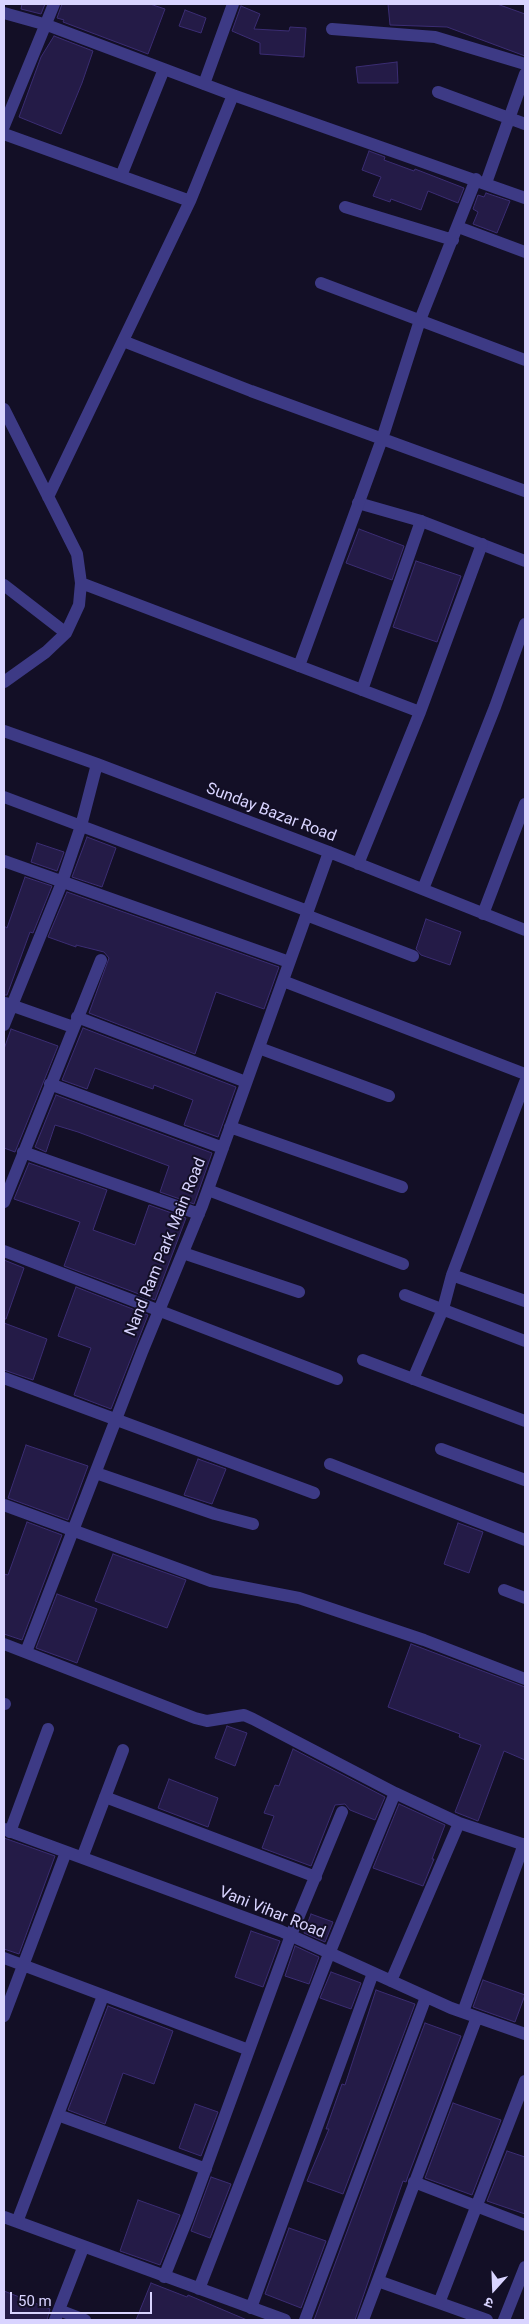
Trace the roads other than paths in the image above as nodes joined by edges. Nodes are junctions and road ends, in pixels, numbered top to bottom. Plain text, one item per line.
1 (54, 4) edge
2 (233, 4) edge
3 (4, 13) edge
4 (47, 24) junction
5 (332, 29) dead end
6 (525, 64) edge
7 (164, 69) junction
8 (525, 74) edge
9 (204, 84) junction
10 (438, 92) dead end
11 (233, 96) junction
12 (509, 118) junction
13 (525, 124) edge
14 (4, 126) edge
15 (4, 134) edge
16 (121, 176) junction
17 (481, 181) junction
18 (525, 198) edge
19 (190, 201) junction
20 (345, 207) dead end
21 (458, 227) junction
22 (453, 240) junction
23 (525, 252) edge
24 (321, 283) dead end
25 (420, 320) junction
26 (123, 341) junction
27 (525, 360) edge
28 (4, 409) edge
29 (382, 439) junction
30 (525, 491) edge
31 (48, 497) junction
32 (358, 503) junction
33 (421, 521) junction
34 (482, 544) junction
35 (525, 561) edge
36 (81, 583) junction
37 (4, 585) edge
38 (525, 624) edge
39 (66, 633) junction
40 (299, 666) junction
41 (4, 682) edge
42 (362, 690) junction
43 (420, 712) junction
44 (4, 732) edge
45 (97, 764) junction
46 (4, 797) edge
47 (525, 804) edge
48 (81, 826) junction
49 (329, 852) junction
50 (4, 861) edge
51 (358, 864) junction
52 (62, 880) junction
53 (423, 890) junction
54 (307, 913) junction
55 (483, 914) junction
56 (524, 927) edge
57 (413, 956) dead end
58 (100, 960) dead end
59 (289, 962) junction
60 (282, 981) junction
61 (8, 1004) edge
62 (75, 1022) junction
63 (4, 1025) edge
64 (259, 1048) junction
65 (525, 1074) edge
66 (246, 1082) junction
67 (525, 1082) edge
68 (50, 1084) junction
69 (389, 1096) dead end
70 (230, 1127) junction
71 (223, 1148) junction
72 (23, 1152) junction
73 (402, 1187) dead end
74 (208, 1190) junction
75 (4, 1202) edge
76 (198, 1214) junction
77 (4, 1252) edge
78 (183, 1253) junction
79 (403, 1264) dead end
80 (452, 1274) junction
81 (299, 1292) dead end
82 (405, 1295) dead end
83 (525, 1301) edge
84 (159, 1309) junction
85 (443, 1309) junction
86 (525, 1341) edge
87 (363, 1360) dead end
88 (4, 1378) edge
89 (337, 1379) dead end
90 (413, 1379) junction
91 (116, 1418) junction
92 (525, 1421) edge
93 (441, 1449) dead end
94 (330, 1464) dead end
95 (96, 1473) junction
96 (525, 1480) edge
97 (314, 1493) dead end
98 (4, 1505) edge
99 (253, 1524) dead end
100 (74, 1530) junction
101 (525, 1540) edge
102 (504, 1590) dead end
103 (525, 1598) edge
104 (4, 1644) edge
105 (26, 1652) junction
106 (525, 1679) edge
107 (48, 1729) dead end
108 (123, 1750) dead end
109 (395, 1793) junction
110 (105, 1797) junction
111 (342, 1812) dead end
112 (459, 1823) junction
113 (7, 1831) edge
114 (525, 1844) edge
115 (66, 1852) junction
116 (82, 1858) junction
117 (316, 1877) junction
118 (291, 1935) junction
119 (329, 1954) junction
120 (4, 1958) edge
121 (23, 1965) junction
122 (373, 1973) junction
123 (391, 1981) junction
124 (103, 1996) junction
125 (426, 1997) junction
126 (463, 2012) junction
127 (4, 2016) edge
128 (477, 2017) junction
129 (525, 2034) edge
130 (249, 2050) junction
131 (525, 2081) edge
132 (58, 2115) junction
133 (206, 2169) junction
134 (414, 2182) junction
135 (477, 2206) junction
136 (4, 2217) edge
137 (17, 2222) junction
138 (525, 2225) edge
139 (83, 2248) junction
140 (525, 2267) edge
141 (164, 2277) junction
142 (378, 2281) junction
143 (199, 2289) junction
144 (439, 2303) junction
145 (251, 2308) junction
146 (57, 2315) edge
147 (85, 2320) edge
148 (285, 2320) edge
149 (305, 2320) edge
150 (363, 2320) edge
151 (487, 2320) edge
152 (504, 2320) edge

1 - 4 street
2 - 9 street
3 - 4 street
4 - 7 street
4 - 14 street
5 - 6 street
7 - 9 street
7 - 16 street
8 - 12 street
9 - 11 street
10 - 12 street
11 - 17 street
11 - 19 street
12 - 13 street
12 - 17 street
15 - 16 street
16 - 19 street
17 - 18 street
17 - 21 street
19 - 26 street
20 - 22 street
21 - 22 street
21 - 23 street
22 - 25 street
24 - 25 street
25 - 27 street
25 - 29 street
26 - 29 street
26 - 31 street
28 - 31 street
29 - 30 street
29 - 32 street
31 - 36 street
32 - 33 street
32 - 40 street
33 - 34 street
33 - 42 street
34 - 35 street
34 - 43 street
36 - 39 street
36 - 40 street
37 - 39 street
38 - 53 street
39 - 41 street
40 - 42 street
42 - 43 street
43 - 51 street
44 - 45 street, Sunday Bazar Road
45 - 48 street
45 - 49 street, Sunday Bazar Road
46 - 48 street
47 - 55 street
48 - 52 street
48 - 54 street
49 - 51 street, Sunday Bazar Road
49 - 54 street, Nand Ram Park Main Road
50 - 52 street
51 - 53 street, Sunday Bazar Road
52 - 59 street
52 - 61 street
53 - 55 street, Sunday Bazar Road
54 - 57 street
54 - 59 street, Nand Ram Park Main Road
55 - 56 street, Sunday Bazar Road
58 - 62 street
59 - 60 street, Nand Ram Park Main Road
60 - 64 street, Nand Ram Park Main Road
60 - 65 street
61 - 62 street
61 - 63 street
62 - 66 street
62 - 68 street
64 - 66 street, Nand Ram Park Main Road
64 - 69 street
66 - 70 street, Nand Ram Park Main Road
67 - 80 street
68 - 71 street
68 - 72 street
70 - 71 street, Nand Ram Park Main Road
70 - 73 street
71 - 74 street, Nand Ram Park Main Road
72 - 75 street
72 - 76 street
74 - 76 street, Nand Ram Park Main Road
74 - 79 street
76 - 78 street, Nand Ram Park Main Road
77 - 84 street
78 - 81 street
78 - 84 street, Nand Ram Park Main Road
80 - 83 street
80 - 85 street
82 - 85 street
84 - 89 street
84 - 91 street, Nand Ram Park Main Road
85 - 86 street
85 - 90 street
87 - 90 street
88 - 91 street
90 - 92 street
91 - 95 street, Nand Ram Park Main Road
91 - 97 street
93 - 96 street
94 - 101 street
95 - 99 street
95 - 100 street, Nand Ram Park Main Road
98 - 100 street
100 - 105 street, Nand Ram Park Main Road
100 - 106 street
102 - 103 street
104 - 105 street
105 - 109 street
107 - 113 street
108 - 110 street
109 - 112 street
109 - 119 street
110 - 116 street
110 - 117 street
111 - 117 street
112 - 114 street
112 - 123 street
113 - 115 street, Vani Vihar Road
114 - 126 street
115 - 116 street, Vani Vihar Road
115 - 121 street
116 - 118 street, Vani Vihar Road
117 - 118 street
118 - 119 street, Vani Vihar Road
118 - 130 street
119 - 122 street, Vani Vihar Road
119 - 143 street
120 - 121 street
121 - 124 street
121 - 127 street
122 - 123 street, Vani Vihar Road
122 - 145 street
123 - 125 street, Vani Vihar Road
124 - 130 street
124 - 132 street
125 - 126 street, Vani Vihar Road
125 - 149 street
126 - 128 street, Vani Vihar Road
128 - 129 street, Vani Vihar Road
128 - 134 street
130 - 133 street
131 - 135 street
132 - 133 street
132 - 137 street
133 - 141 street
134 - 135 street
134 - 142 street
135 - 138 street
135 - 144 street
136 - 137 street
137 - 139 street
139 - 141 street
139 - 146 street
140 - 152 street
141 - 143 street
142 - 144 street
142 - 150 street
143 - 145 street
144 - 151 street
145 - 148 street
146 - 147 street

